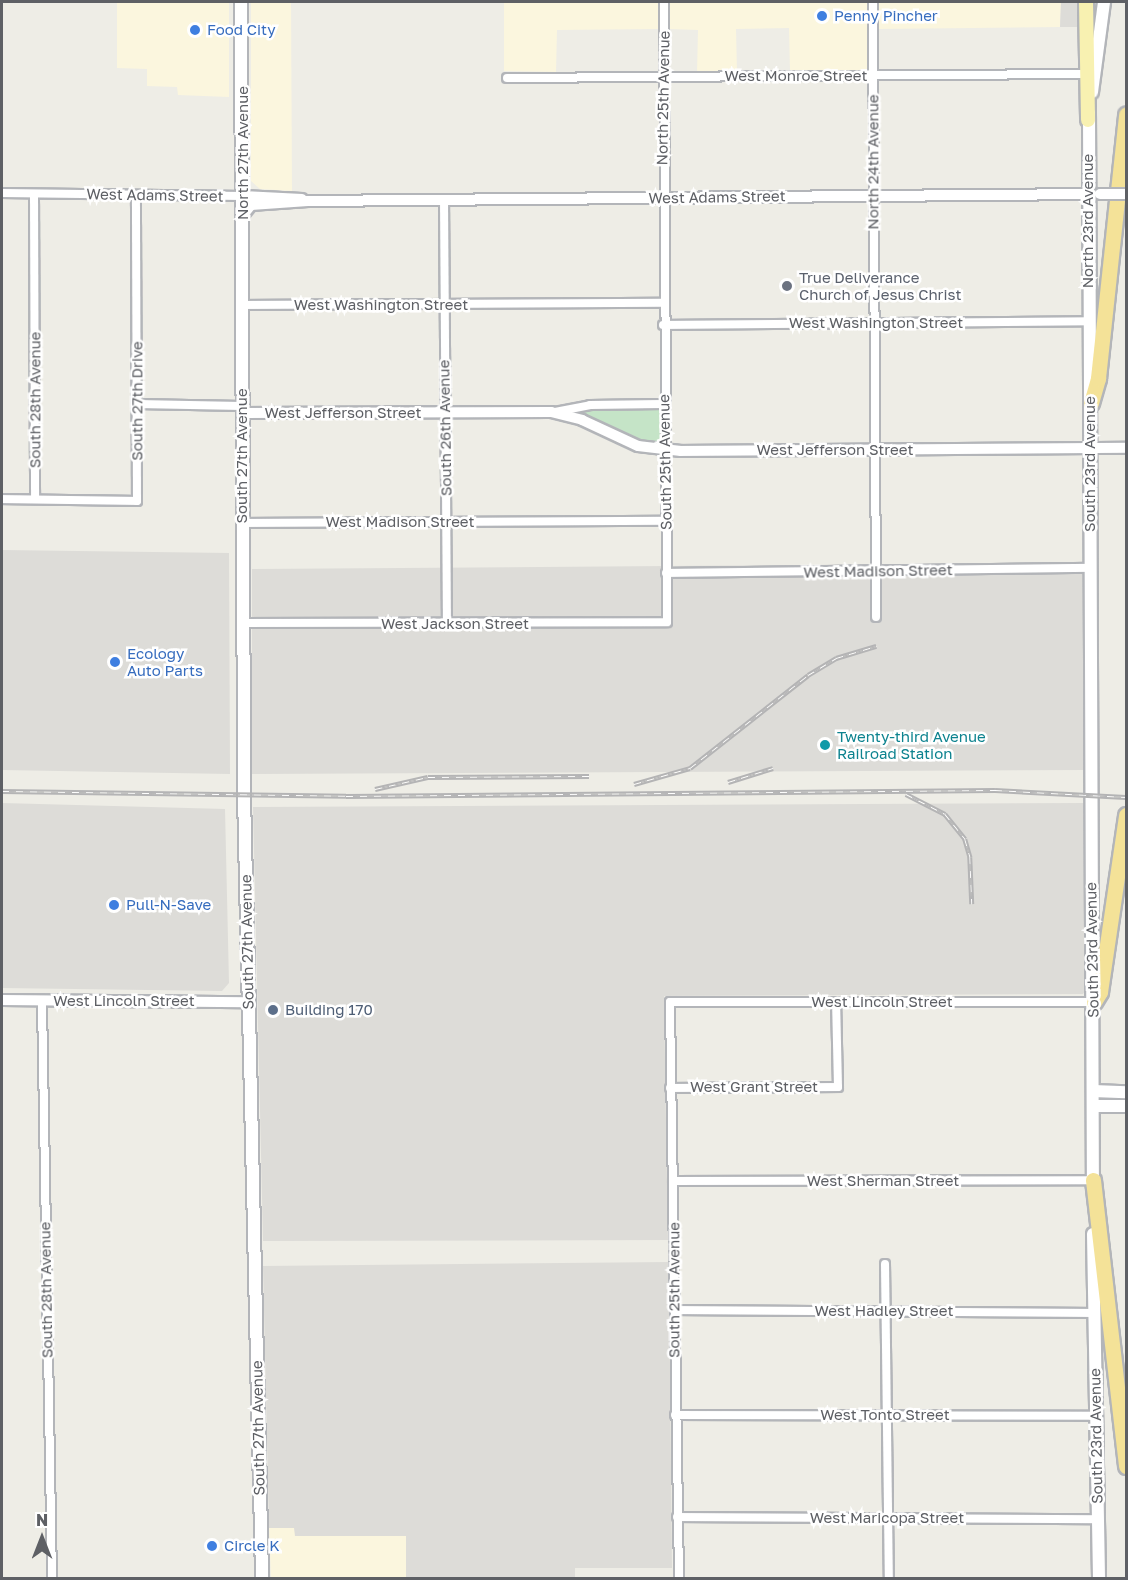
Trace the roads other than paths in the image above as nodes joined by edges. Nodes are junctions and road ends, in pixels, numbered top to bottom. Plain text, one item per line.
1 (241, 2) edge
2 (664, 2) edge
3 (873, 2) edge
4 (1086, 2) edge
5 (1104, 2) edge
6 (1084, 74) junction
7 (872, 76) junction
8 (664, 77) junction
9 (507, 78) dead end
10 (1126, 114) edge
11 (1088, 120) junction
12 (2, 193) edge
13 (34, 194) junction
14 (1094, 194) junction
15 (1126, 194) edge
16 (136, 195) junction
17 (243, 196) junction
18 (873, 196) junction
19 (662, 198) junction
20 (444, 199) junction
21 (308, 201) junction
22 (243, 215) junction
23 (662, 303) junction
24 (243, 305) junction
25 (444, 305) junction
26 (1088, 321) junction
27 (873, 323) junction
28 (663, 325) junction
29 (1091, 403) junction
30 (138, 404) junction
31 (664, 404) junction
32 (242, 410) junction
33 (445, 412) junction
34 (551, 412) junction
35 (1091, 448) junction
36 (1126, 448) edge
37 (874, 449) junction
38 (665, 450) junction
39 (2, 499) edge
40 (35, 499) junction
41 (665, 521) junction
42 (446, 522) junction
43 (242, 523) junction
44 (1090, 568) junction
45 (875, 571) junction
46 (666, 573) junction
47 (876, 617) dead end
48 (667, 622) joint
49 (243, 623) junction
50 (447, 624) junction
51 (1126, 815) edge
52 (2, 1000) edge
53 (42, 1000) junction
54 (248, 1002) junction
55 (670, 1002) joint
56 (836, 1002) junction
57 (1094, 1002) junction
58 (670, 1088) junction
59 (1093, 1091) junction
60 (1126, 1092) edge
61 (1093, 1106) junction
62 (1126, 1106) edge
63 (1093, 1180) junction
64 (673, 1181) junction
65 (885, 1264) dead end
66 (675, 1310) junction
67 (886, 1311) junction
68 (1094, 1313) junction
69 (675, 1415) junction
70 (886, 1415) junction
71 (1095, 1416) junction
72 (1126, 1466) edge
73 (677, 1517) junction
74 (888, 1518) junction
75 (1097, 1519) junction
76 (52, 1578) edge
77 (262, 1578) edge
78 (679, 1578) edge
79 (889, 1578) edge
80 (1099, 1578) edge

1 - 17 main road, North 27th Avenue
2 - 8 street, North 25th Avenue
3 - 7 street, North 24th Avenue
4 - 6 main road
5 - 11 main road, North 23rd Avenue
6 - 7 street, West Monroe Street
6 - 11 main road
7 - 8 street, West Monroe Street
7 - 18 street, North 24th Avenue
8 - 9 street, West Monroe Street
8 - 19 street, North 25th Avenue
10 - 29 highway
11 - 14 main road, North 23rd Avenue
12 - 13 street, West Adams Street
13 - 16 street, West Adams Street
13 - 40 street, South 28th Avenue
14 - 15 street, West Adams Street, bridge
14 - 18 street, West Adams Street
14 - 26 main road, North 23rd Avenue
16 - 17 street, West Adams Street
16 - 30 street, South 27th Drive
17 - 21 street, West Adams Street
17 - 22 main road, North 27th Avenue
18 - 19 street, West Adams Street
18 - 27 street, North 24th Avenue
19 - 20 street, West Adams Street
19 - 23 street, North 25th Avenue
20 - 21 street, West Adams Street
20 - 25 street, South 26th Avenue
21 - 22 street, West Adams Street
22 - 24 main road, North 27th Avenue
23 - 25 street, West Washington Street
23 - 28 street, South 25th Avenue
24 - 25 street, West Washington Street
24 - 32 main road, South 27th Avenue
25 - 33 street, South 26th Avenue
26 - 27 street, West Washington Street
26 - 29 main road, South 23rd Avenue
27 - 28 street, West Washington Street
27 - 37 street, North 24th Avenue
28 - 31 street, South 25th Avenue
29 - 35 main road, South 23rd Avenue
30 - 32 street, West Jefferson Street
30 - 40 street, South 27th Drive
31 - 34 street, West Jefferson Street
31 - 38 street, South 25th Avenue
32 - 33 street, West Jefferson Street
32 - 43 main road, South 27th Avenue
33 - 34 street, West Jefferson Street
33 - 42 street, South 26th Avenue
34 - 38 street, West Jefferson Street
35 - 36 street, West Jefferson Street
35 - 37 street, West Jefferson Street
35 - 44 main road, South 23rd Avenue
37 - 38 street, West Jefferson Street
37 - 45 street, North 24th Avenue
38 - 41 street, South 25th Avenue
39 - 40 street
41 - 42 street, West Madison Street
41 - 46 street, South 25th Avenue
42 - 43 street, West Madison Street
42 - 50 street, South 26th Avenue
43 - 49 main road, South 27th Avenue
44 - 45 street, West Madison Street
44 - 57 main road, South 23rd Avenue
45 - 46 street, West Madison Street
45 - 47 street, North 24th Avenue
46 - 48 street, South 25th Avenue
48 - 50 street, West Jackson Street
49 - 50 street, West Jackson Street
49 - 54 main road, South 27th Avenue
51 - 57 highway
52 - 53 street, West Lincoln Street
53 - 54 street, West Lincoln Street
53 - 76 street, South 28th Avenue
54 - 77 main road, South 27th Avenue
55 - 56 street, West Lincoln Street
55 - 58 street, South 25th Avenue
56 - 57 street, West Lincoln Street
56 - 58 street, West Grant Street
57 - 59 main road, South 23rd Avenue
58 - 64 street, South 25th Avenue
59 - 60 main road
59 - 61 main road, South 23rd Avenue
61 - 62 main road
61 - 63 main road, South 23rd Avenue
63 - 64 street, West Sherman Street
63 - 68 main road, South 23rd Avenue
63 - 72 highway
64 - 66 street, South 25th Avenue
65 - 67 street
66 - 67 street, West Hadley Street
66 - 69 street, South 25th Avenue
67 - 68 street, West Hadley Street
67 - 70 street
68 - 71 main road, South 23rd Avenue
69 - 70 street, West Tonto Street
69 - 73 street, South 25th Avenue
70 - 71 street, West Tonto Street
70 - 74 street
71 - 75 main road, South 23rd Avenue
73 - 74 street, West Maricopa Street
73 - 78 street, South 25th Avenue
74 - 75 street, West Maricopa Street
74 - 79 street
75 - 80 main road, South 23rd Avenue

